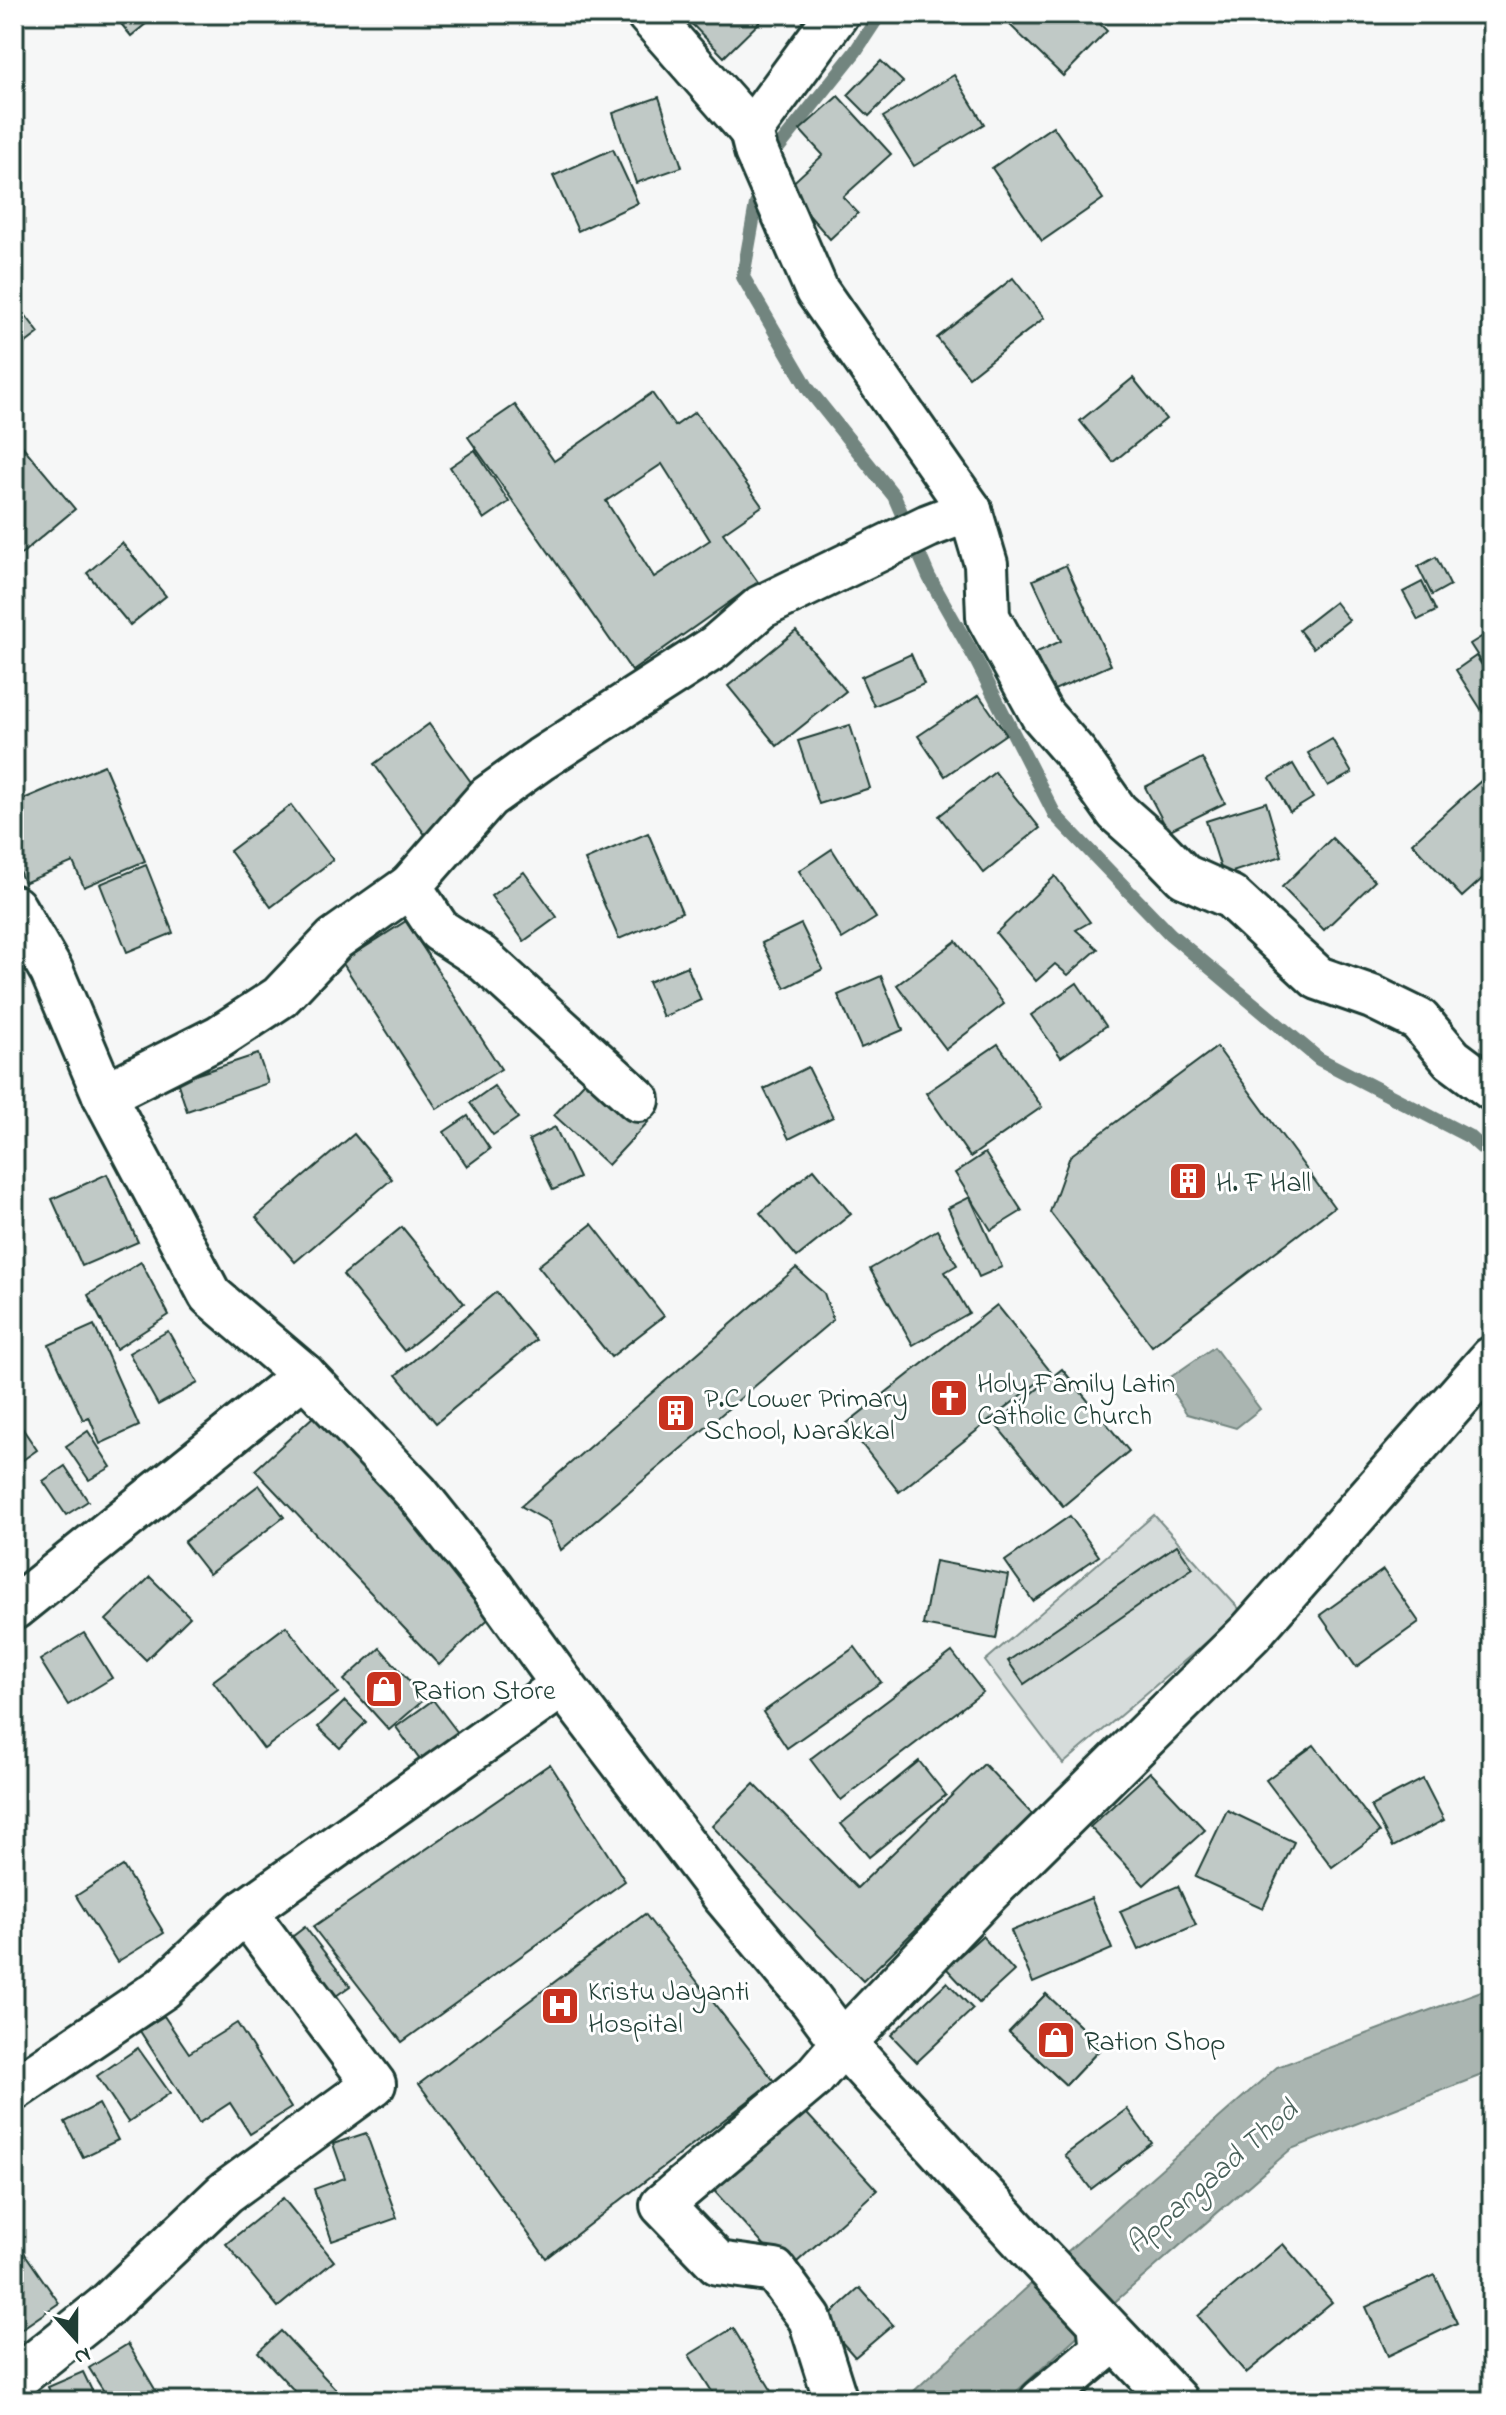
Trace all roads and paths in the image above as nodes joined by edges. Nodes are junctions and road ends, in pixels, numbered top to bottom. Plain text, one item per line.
1 (648, 14) edge
2 (837, 14) edge
3 (751, 131) junction
4 (970, 510) junction
5 (410, 886) junction
6 (14, 907) edge
7 (1492, 1089) edge
8 (104, 1095) junction
9 (638, 1100) dead end
10 (1492, 1359) edge
11 (304, 1375) junction
12 (14, 1608) edge
13 (563, 1685) junction
14 (245, 1911) junction
15 (843, 2043) junction
16 (14, 2089) edge
17 (1099, 2321) junction
18 (14, 2380) edge
19 (836, 2401) edge
20 (1041, 2401) edge
21 (1175, 2401) edge

1 - 3 street
2 - 3 street
3 - 4 street
4 - 5 street
4 - 7 street
5 - 8 street
5 - 9 street
6 - 8 street
8 - 11 street
10 - 15 street
11 - 12 street
11 - 13 street
13 - 14 street
13 - 15 street
14 - 16 street
14 - 18 street
15 - 17 street
15 - 19 street
17 - 20 street
17 - 21 street

